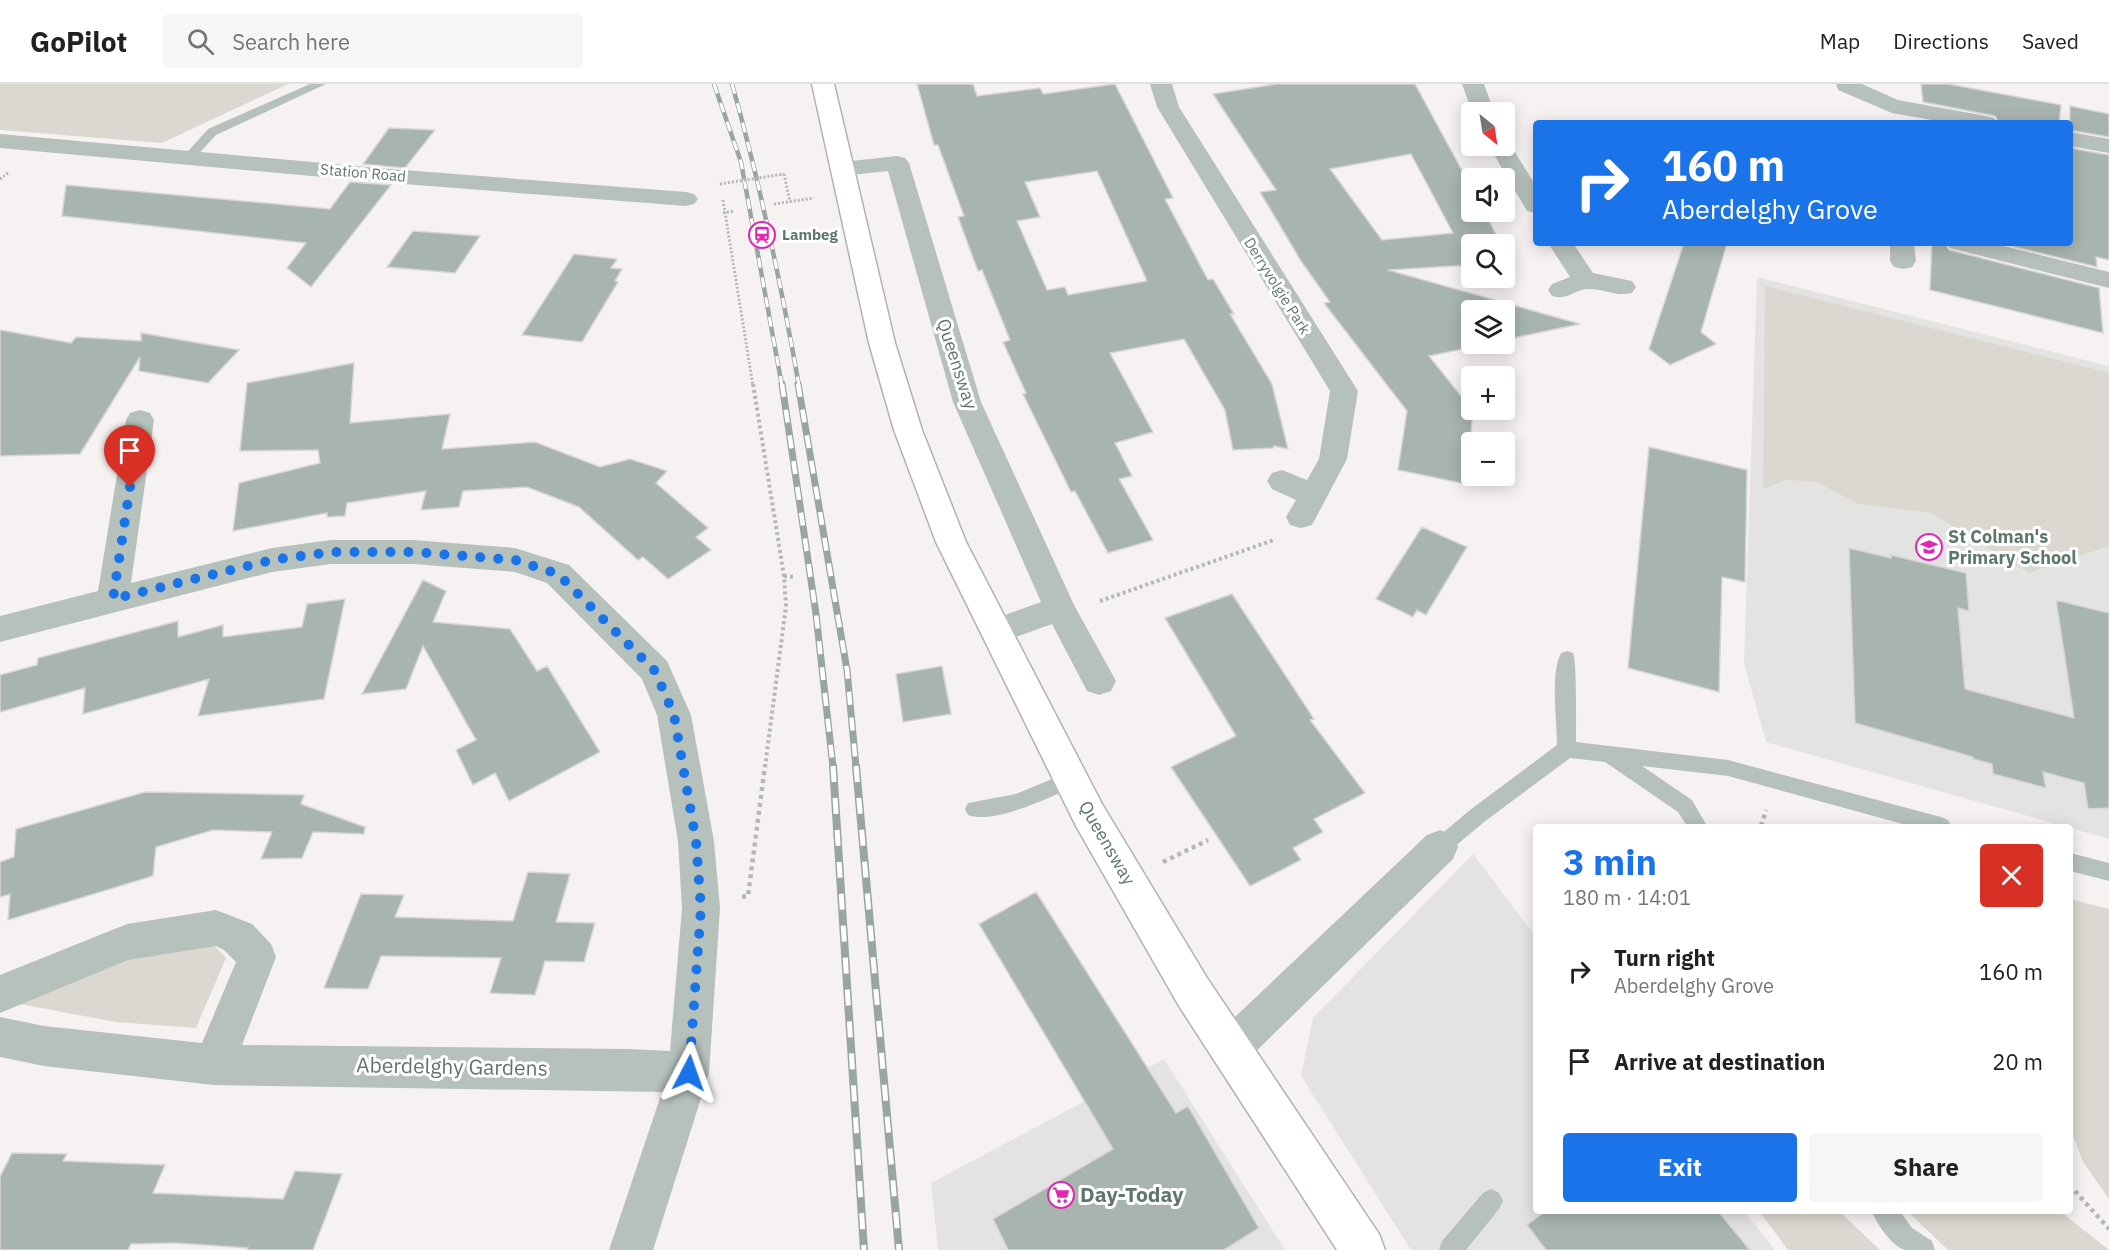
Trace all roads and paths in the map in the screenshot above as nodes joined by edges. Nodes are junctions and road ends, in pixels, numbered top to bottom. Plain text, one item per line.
1 (320, 84) edge
2 (823, 84) edge
3 (1161, 84) edge
4 (1473, 84) edge
5 (1845, 85) edge
6 (1480, 102) edge
7 (1969, 120) edge
8 (2073, 139) edge
9 (0, 141) edge
10 (2109, 146) edge
11 (1507, 156) edge
12 (188, 158) junction
13 (842, 169) junction
14 (8, 173) dead end
15 (0, 179) edge
16 (720, 184) dead end
17 (1533, 196) edge
18 (686, 199) dead end
19 (790, 202) dead end
20 (724, 207) dead end
21 (734, 211) dead end
22 (715, 213) dead end
23 (724, 213) junction
24 (1562, 246) edge
25 (1971, 246) edge
26 (1585, 280) junction
27 (2109, 280) edge
28 (1623, 287) dead end
29 (1561, 290) dead end
30 (140, 420) dead end
31 (1282, 481) dead end
32 (1307, 506) junction
33 (784, 576) junction
34 (796, 577) dead end
35 (113, 599) junction
36 (1060, 608) junction
37 (0, 629) edge
38 (997, 631) junction
39 (1567, 658) dead end
40 (1099, 681) dead end
41 (1567, 749) junction
42 (1608, 753) junction
43 (1071, 779) junction
44 (975, 809) dead end
45 (1696, 824) edge
46 (1934, 824) edge
47 (1208, 840) dead end
48 (1440, 847) joint
49 (2073, 863) edge
50 (2109, 872) edge
51 (1127, 880) junction
52 (701, 908) junction
53 (0, 994) edge
54 (0, 1037) edge
55 (1230, 1049) junction
56 (214, 1065) junction
57 (689, 1073) junction
58 (2074, 1191) dead end
59 (1491, 1201) dead end
60 (1886, 1214) edge
61 (2109, 1229) edge
62 (631, 1250) edge
63 (1363, 1250) edge
64 (1451, 1250) edge
65 (1923, 1250) edge

1 - 12 lane
2 - 13 highway, Queensway
3 - 32 street, Derryvolgie Park
4 - 6 street
5 - 7 street
8 - 10 street
9 - 12 street, Station Road
11 - 17 street
12 - 18 street, Station Road
13 - 36 street, Queensway
13 - 38 highway, Queensway
14 - 15 path
16 - 19 path, bridge
20 - 23 path
21 - 23 path
22 - 23 path
23 - 33 path
24 - 26 street
25 - 27 street
26 - 28 street
26 - 29 street
30 - 35 street
31 - 32 street
32 - 36 path
33 - 34 path
33 - 52 path
35 - 37 street
35 - 52 street
36 - 38 street
36 - 40 street, Queensway
38 - 43 highway, Queensway
39 - 41 lane
41 - 42 lane
41 - 48 lane
42 - 45 lane
42 - 46 lane
43 - 44 lane
43 - 51 highway, Queensway
47 - 51 path
48 - 55 street
49 - 50 lane
51 - 55 highway, Queensway
52 - 57 street
53 - 56 street
54 - 56 street, Aberdelghy Gardens
55 - 63 highway, Queensway
56 - 57 street, Aberdelghy Gardens
57 - 62 street
58 - 61 path
59 - 64 lane
60 - 65 lane

